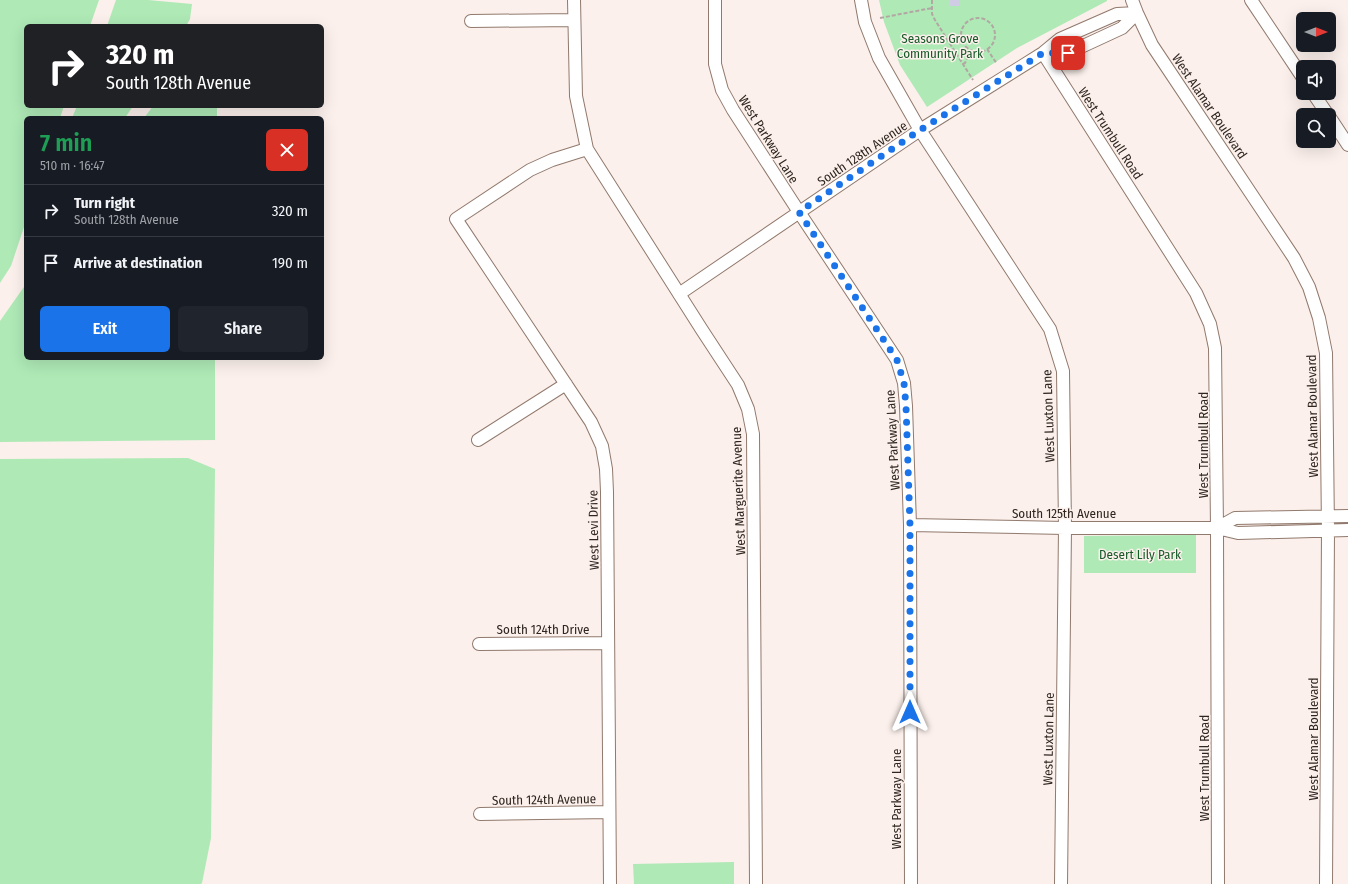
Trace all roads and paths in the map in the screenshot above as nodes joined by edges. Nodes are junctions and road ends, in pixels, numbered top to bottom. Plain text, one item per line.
1 (574, 0) edge
2 (716, 0) edge
3 (861, 0) edge
4 (932, 0) edge
5 (1132, 0) edge
6 (1251, 0) edge
7 (932, 8) junction
8 (1137, 13) junction
9 (880, 18) dead end
10 (574, 20) junction
11 (471, 21) dead end
12 (961, 37) junction
13 (947, 39) junction
14 (987, 49) junction
15 (971, 50) junction
16 (1043, 53) junction
17 (963, 64) junction
18 (997, 64) dead end
19 (1296, 68) edge
20 (973, 80) dead end
21 (1336, 128) edge
22 (920, 130) junction
23 (1348, 145) edge
24 (587, 149) junction
25 (799, 212) junction
26 (679, 294) junction
27 (566, 384) junction
28 (478, 440) dead end
29 (1327, 516) junction
30 (1348, 516) edge
31 (910, 525) junction
32 (1065, 528) junction
33 (1218, 528) junction
34 (1328, 530) junction
35 (1348, 530) edge
36 (608, 643) junction
37 (479, 644) dead end
38 (609, 812) junction
39 (480, 814) dead end
40 (610, 884) edge
41 (756, 884) edge
42 (910, 884) edge
43 (1060, 884) edge
44 (1218, 884) edge
45 (1326, 884) edge

1 - 10 street, West Marguerite Avenue
2 - 25 street, West Parkway Lane
3 - 22 street, West Luxton Lane
4 - 7 path
5 - 8 street, West Alamar Boulevard
6 - 19 street
7 - 9 path
7 - 13 path
8 - 16 street
8 - 29 street, West Alamar Boulevard
10 - 11 street
10 - 24 street, West Marguerite Avenue
12 - 13 path
12 - 14 path
12 - 15 path
13 - 17 path
14 - 15 path
14 - 18 path
15 - 17 path
16 - 22 street, South 128th Avenue
16 - 33 street, West Trumbull Road
17 - 20 path
21 - 23 street
22 - 25 street, South 128th Avenue
22 - 32 street, West Luxton Lane
24 - 26 street, West Marguerite Avenue
24 - 27 street, West Levi Drive
25 - 26 street, South 128th Avenue
25 - 31 street, West Parkway Lane
26 - 41 street, West Marguerite Avenue
27 - 28 street
27 - 36 street, West Levi Drive
29 - 30 street
29 - 33 street
29 - 34 street, West Alamar Boulevard
31 - 32 street, South 125th Avenue
31 - 42 street, West Parkway Lane
32 - 33 street, South 125th Avenue
32 - 43 street, West Luxton Lane
33 - 34 street, South 125th Avenue
33 - 44 street, West Trumbull Road
34 - 35 street, South 125th Avenue
34 - 45 street, West Alamar Boulevard
36 - 37 street, South 124th Drive
36 - 38 street, West Levi Drive
38 - 39 street, South 124th Avenue
38 - 40 street, West Levi Drive

